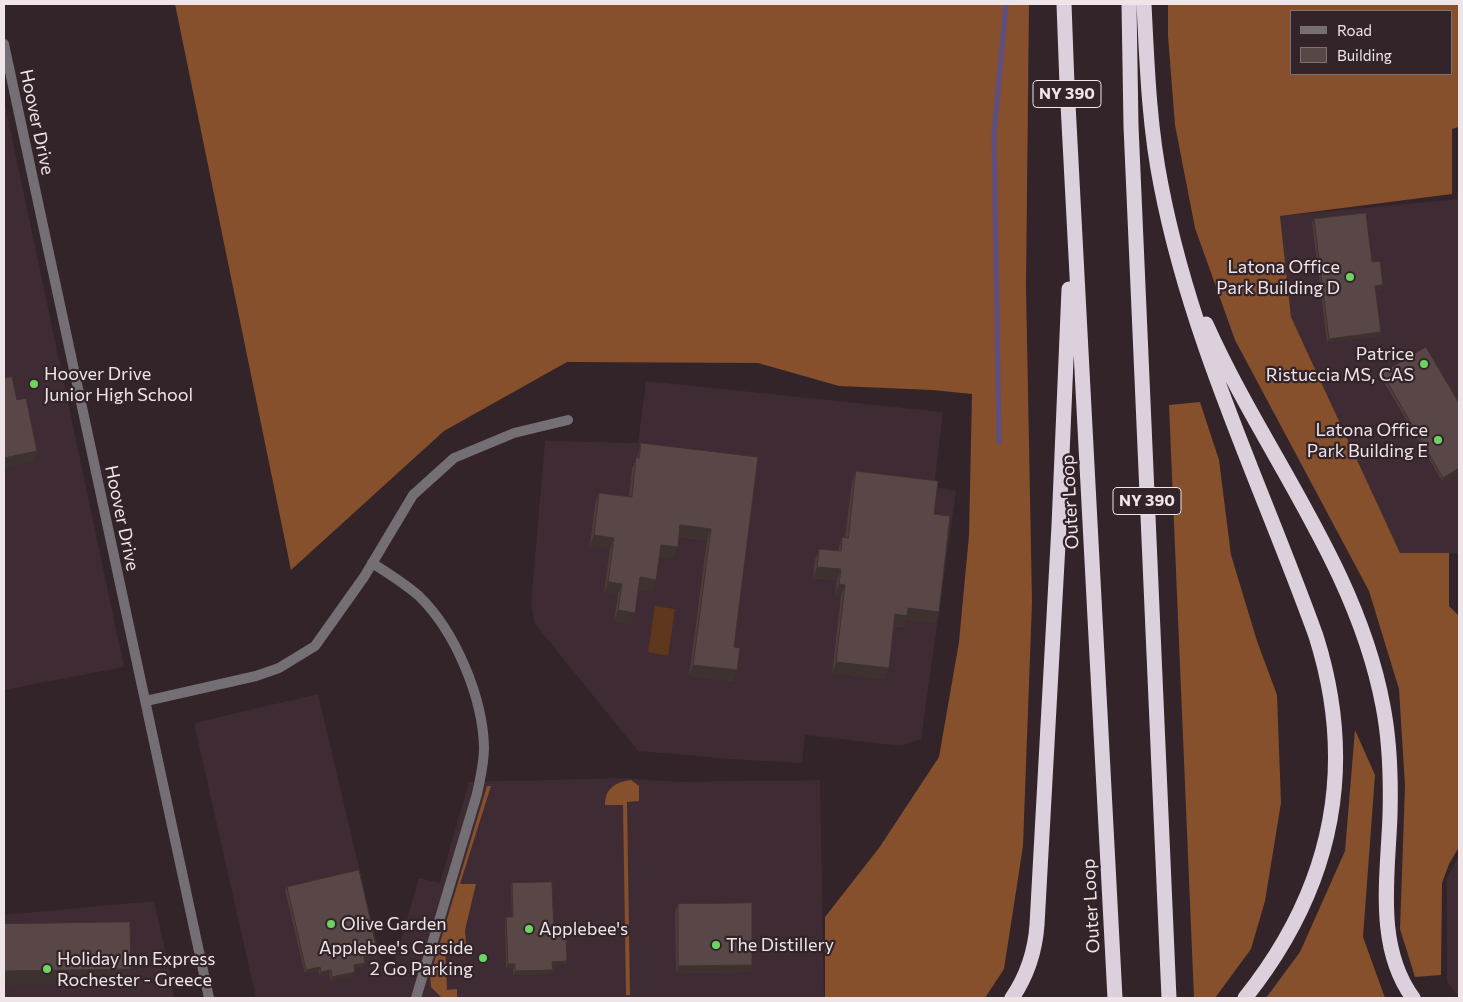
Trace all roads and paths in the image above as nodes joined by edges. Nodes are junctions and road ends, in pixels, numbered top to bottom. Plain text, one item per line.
1 (1064, 4) edge
2 (1129, 4) edge
3 (1144, 4) edge
4 (4, 44) edge
5 (1072, 177) junction
6 (1178, 256) junction
7 (568, 420) dead end
8 (372, 563) junction
9 (146, 701) junction
10 (1249, 993) edge
11 (209, 998) edge
12 (416, 998) edge
13 (1012, 998) edge
14 (1115, 998) edge
15 (1169, 998) edge
16 (1413, 998) edge

1 - 5 highway, Outer Loop / NY 390
2 - 15 highway, NY 390
3 - 6 highway
4 - 9 street, Hoover Drive
5 - 13 highway
5 - 14 highway, Outer Loop / NY 390
6 - 10 highway
6 - 16 highway
7 - 8 street
8 - 9 street
8 - 12 street
9 - 11 street, Hoover Drive

